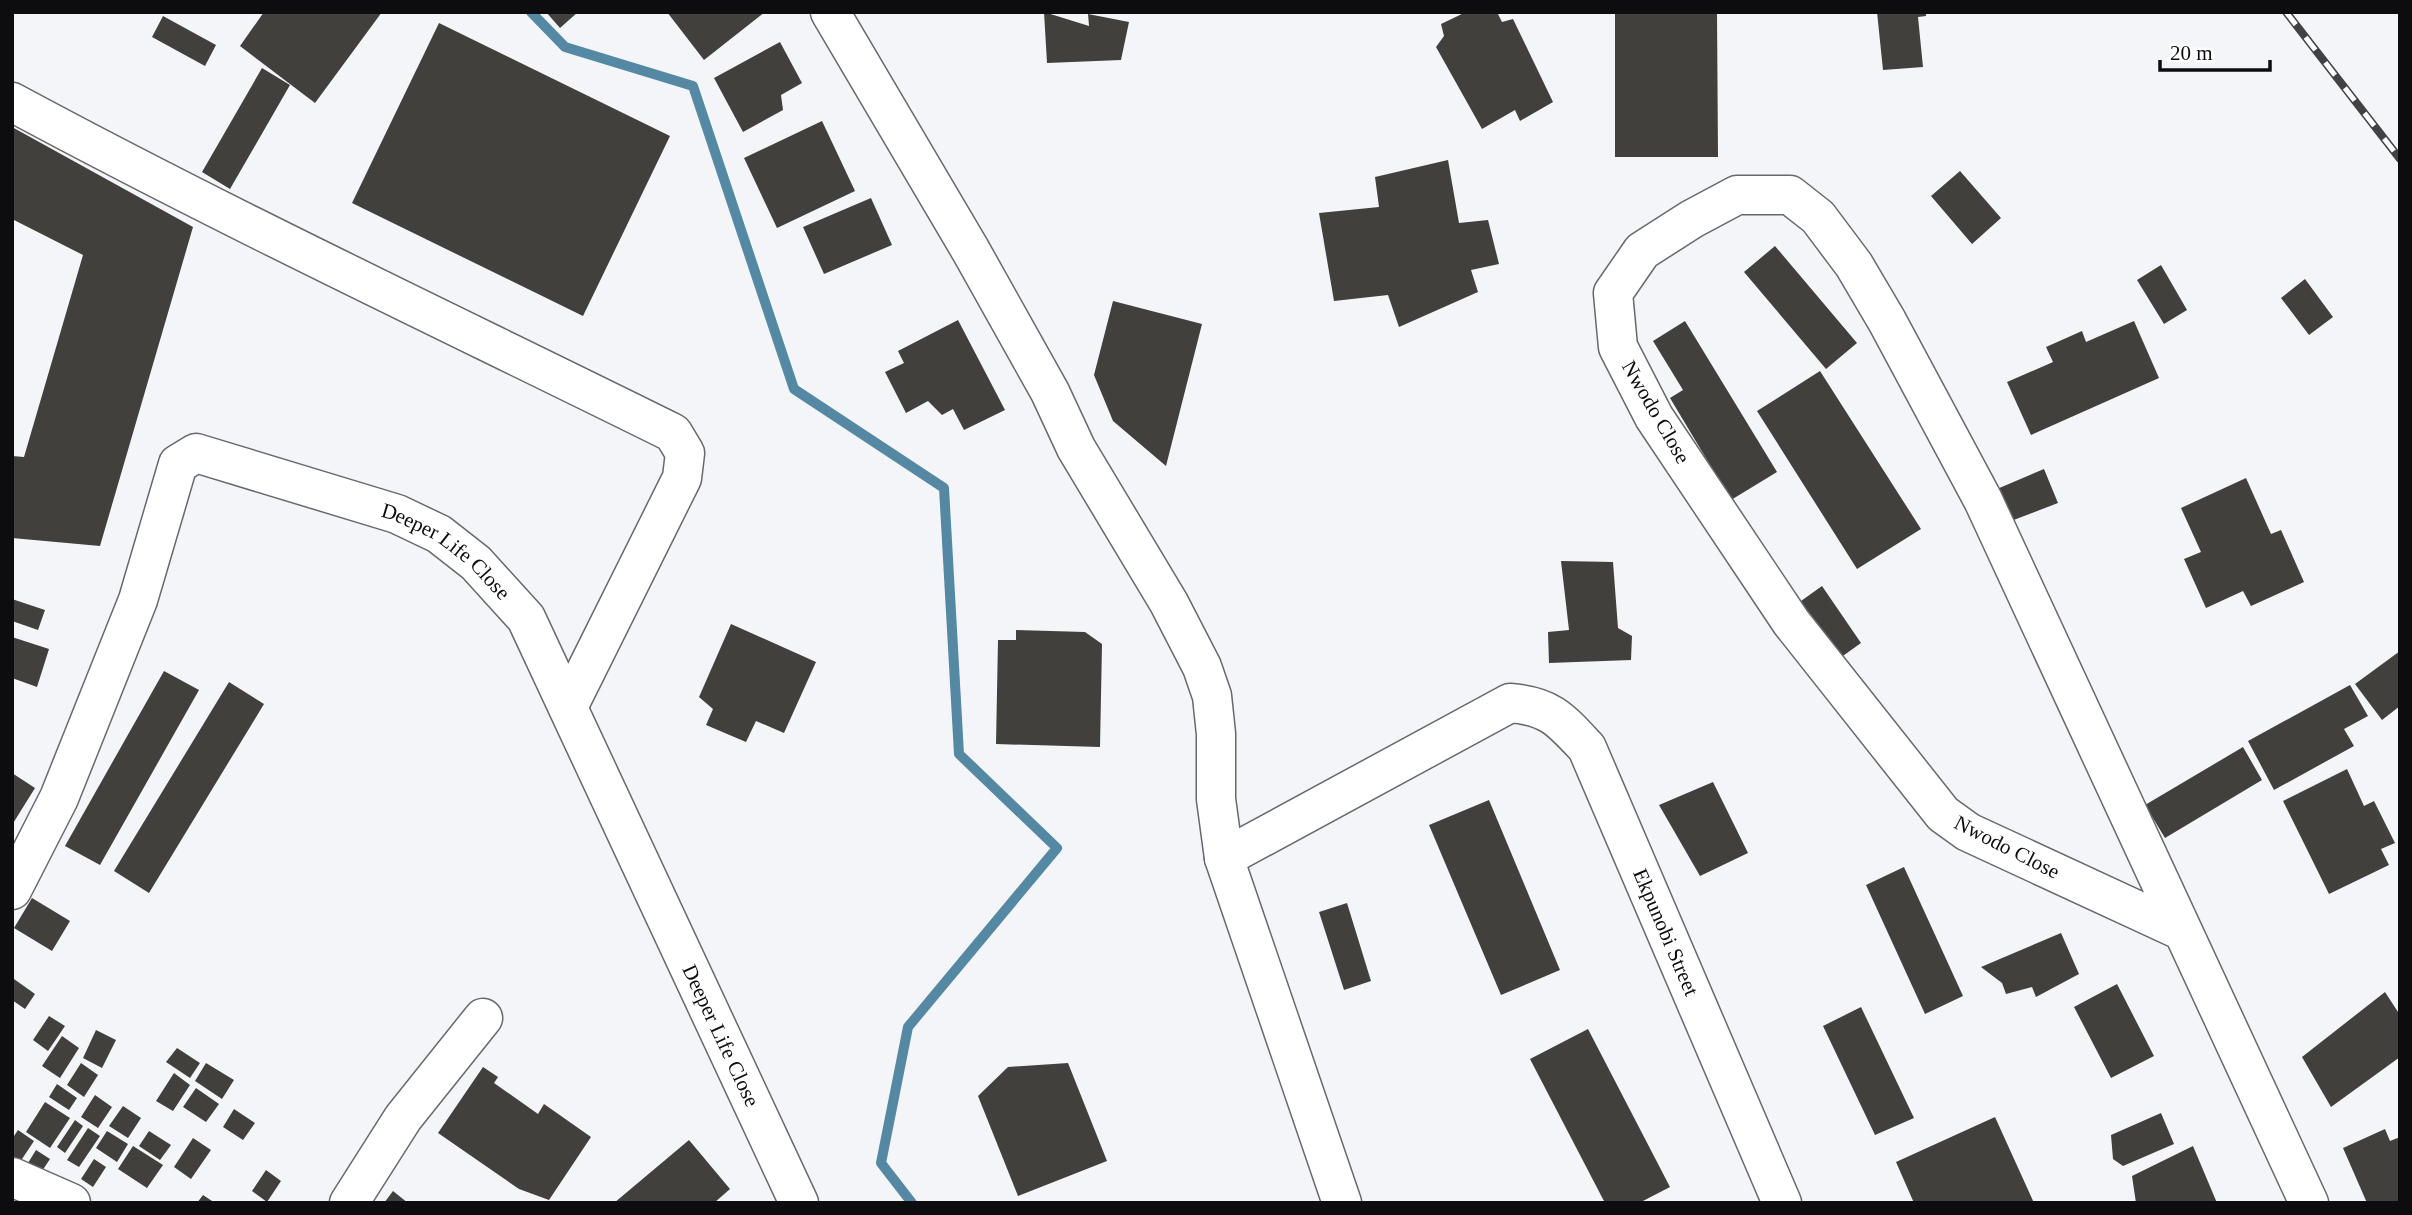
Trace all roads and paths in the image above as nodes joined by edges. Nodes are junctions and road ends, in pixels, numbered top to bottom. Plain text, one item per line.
1 (830, 12) edge
2 (12, 102) edge
3 (568, 707) junction
4 (1224, 858) junction
5 (12, 890) edge
6 (2182, 931) junction
7 (483, 1018) dead end
8 (12, 1177) edge
9 (71, 1203) edge
10 (349, 1203) edge
11 (799, 1203) edge
12 (1342, 1203) edge
13 (1782, 1203) edge
14 (2309, 1203) edge

1 - 4 street
2 - 3 street
3 - 5 street, Deeper Life Close
3 - 11 street, Deeper Life Close
4 - 12 street
4 - 13 street, Ekpunobi Street
6 - 6 street, Nwodo Close
6 - 14 street, Nwodo Close
7 - 10 street
8 - 9 street

